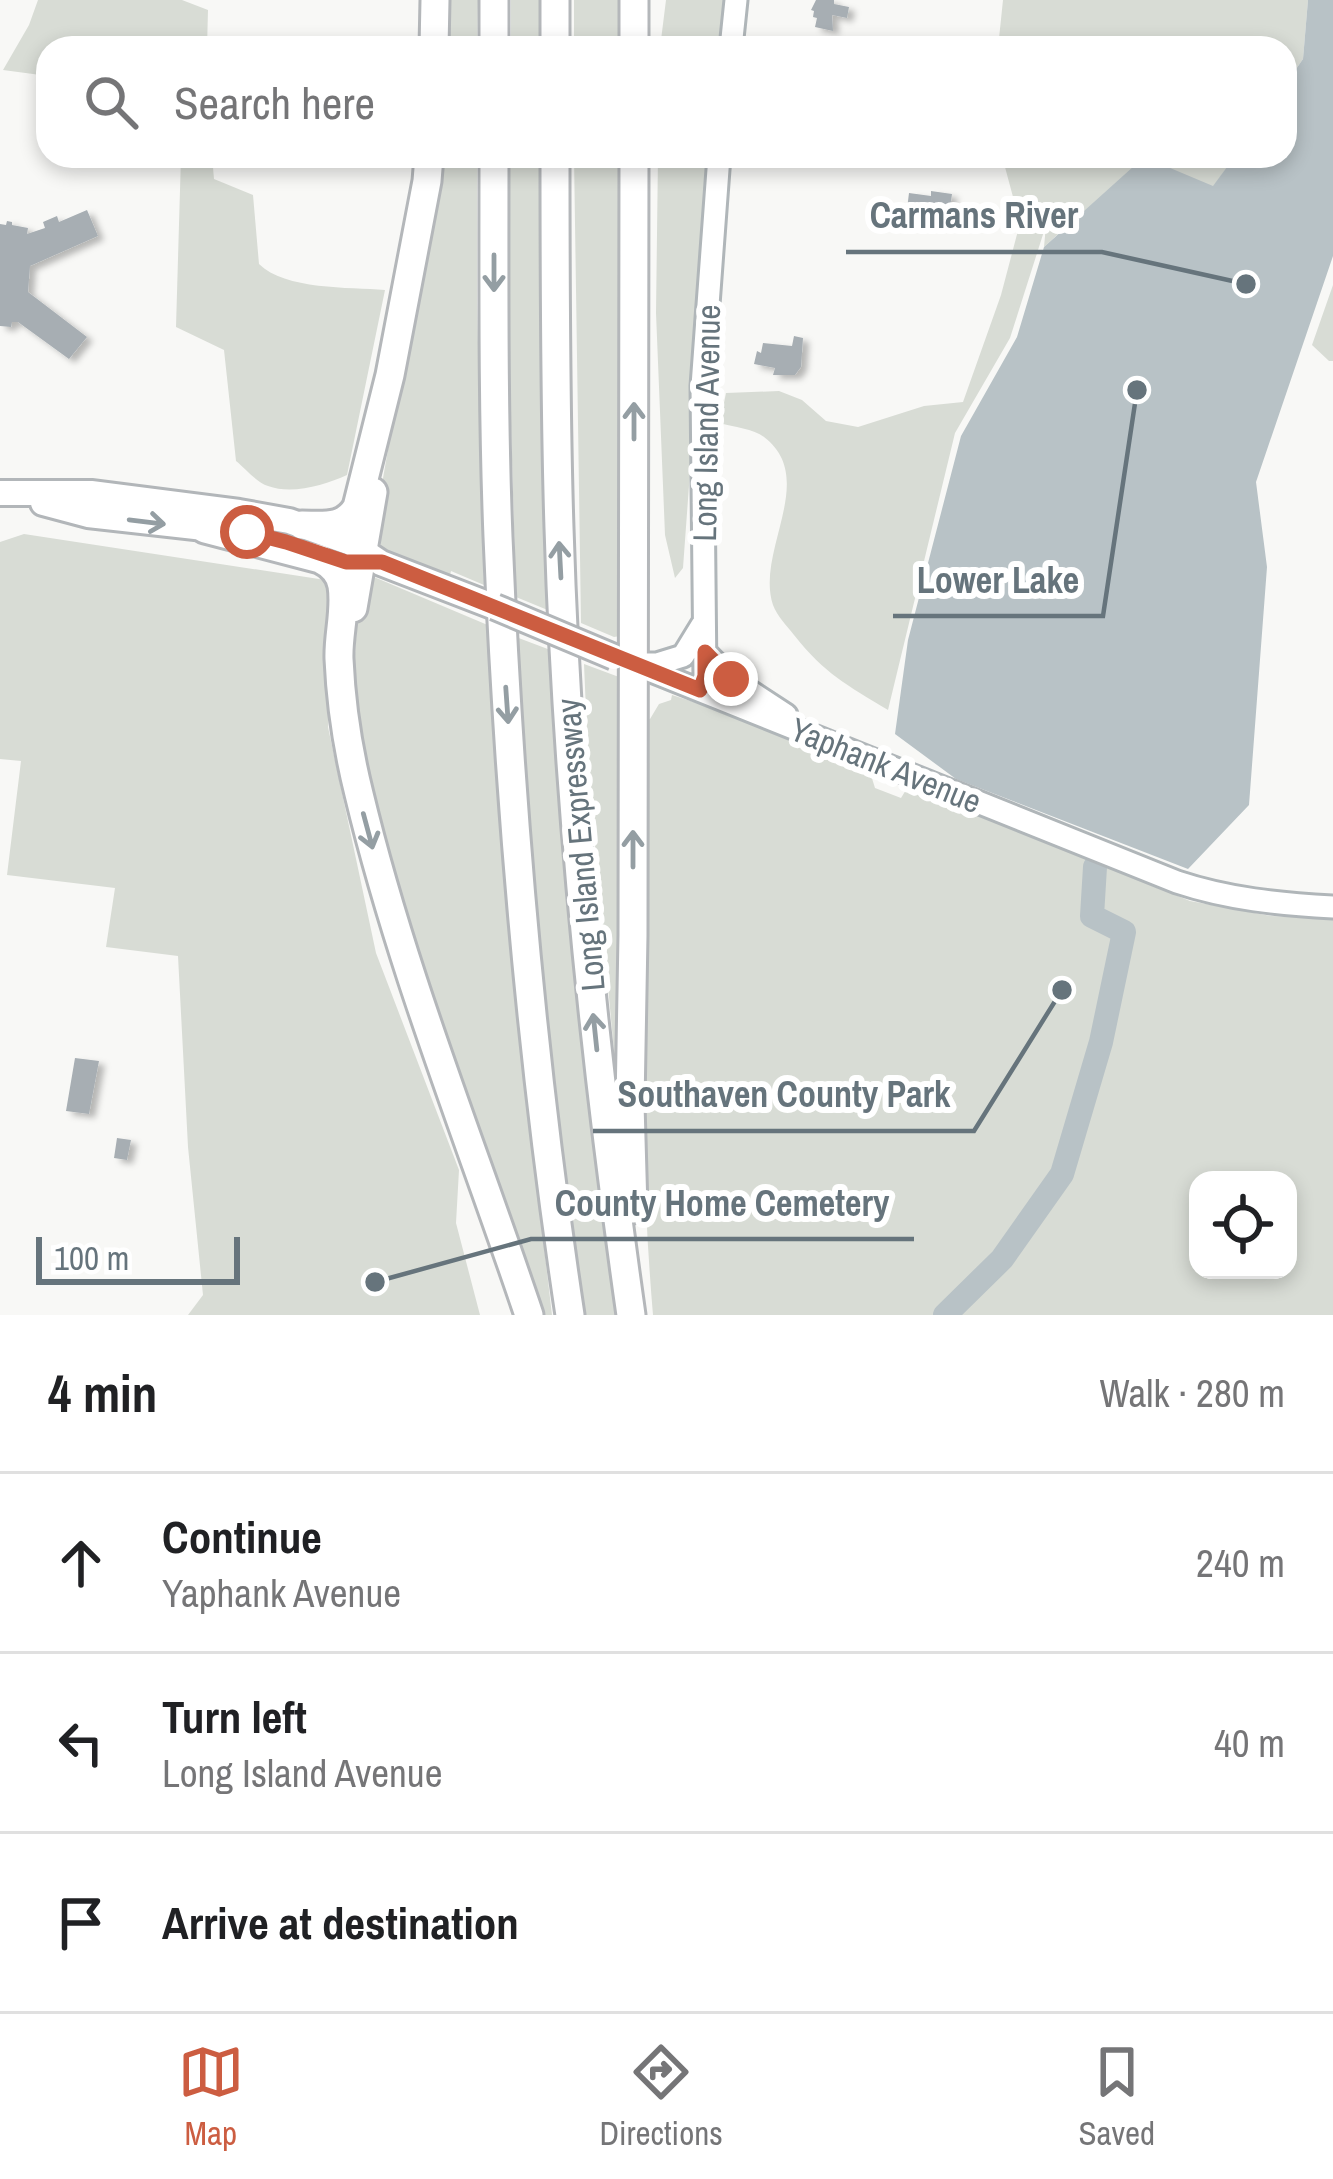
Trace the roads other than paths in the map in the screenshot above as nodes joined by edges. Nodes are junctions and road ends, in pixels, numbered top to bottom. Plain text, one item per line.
1 (435, 0) edge
2 (494, 0) edge
3 (555, 0) edge
4 (634, 0) edge
5 (736, 0) edge
6 (434, 36) edge
7 (494, 36) edge
8 (555, 36) edge
9 (634, 36) edge
10 (732, 36) edge
11 (428, 168) edge
12 (494, 168) edge
13 (555, 168) edge
14 (634, 168) edge
15 (717, 168) edge
16 (390, 376) junction
17 (4, 493) edge
18 (302, 525) junction
19 (205, 529) junction
20 (369, 558) junction
21 (705, 619) junction
22 (705, 652) junction
23 (624, 660) junction
24 (700, 690) junction
25 (344, 717) junction
26 (816, 737) junction
27 (1333, 907) edge
28 (530, 1315) edge
29 (570, 1315) edge
30 (636, 1315) edge

1 - 6 highway
2 - 7 highway
3 - 8 highway
4 - 9 highway
5 - 10 main road
11 - 16 highway
12 -> 29 highway, Long Island Expressway
30 -> 13 highway, Long Island Expressway
23 -> 14 highway
15 - 21 main road, Long Island Avenue
16 - 18 highway
16 - 20 highway
17 - 18 main road, Yaphank Avenue
17 -> 19 main road, Yaphank Avenue
18 - 20 main road, Yaphank Avenue
19 - 20 main road, Yaphank Avenue
19 - 25 highway
20 - 23 main road, Yaphank Avenue, bridge
20 - 25 highway
21 - 22 main road, Long Island Avenue
21 - 23 main road
22 - 24 main road, Long Island Avenue
22 - 26 main road
23 - 24 main road, Yaphank Avenue
30 -> 23 highway
24 - 26 main road, Yaphank Avenue
25 -> 28 highway
26 - 27 main road, Yaphank Avenue

